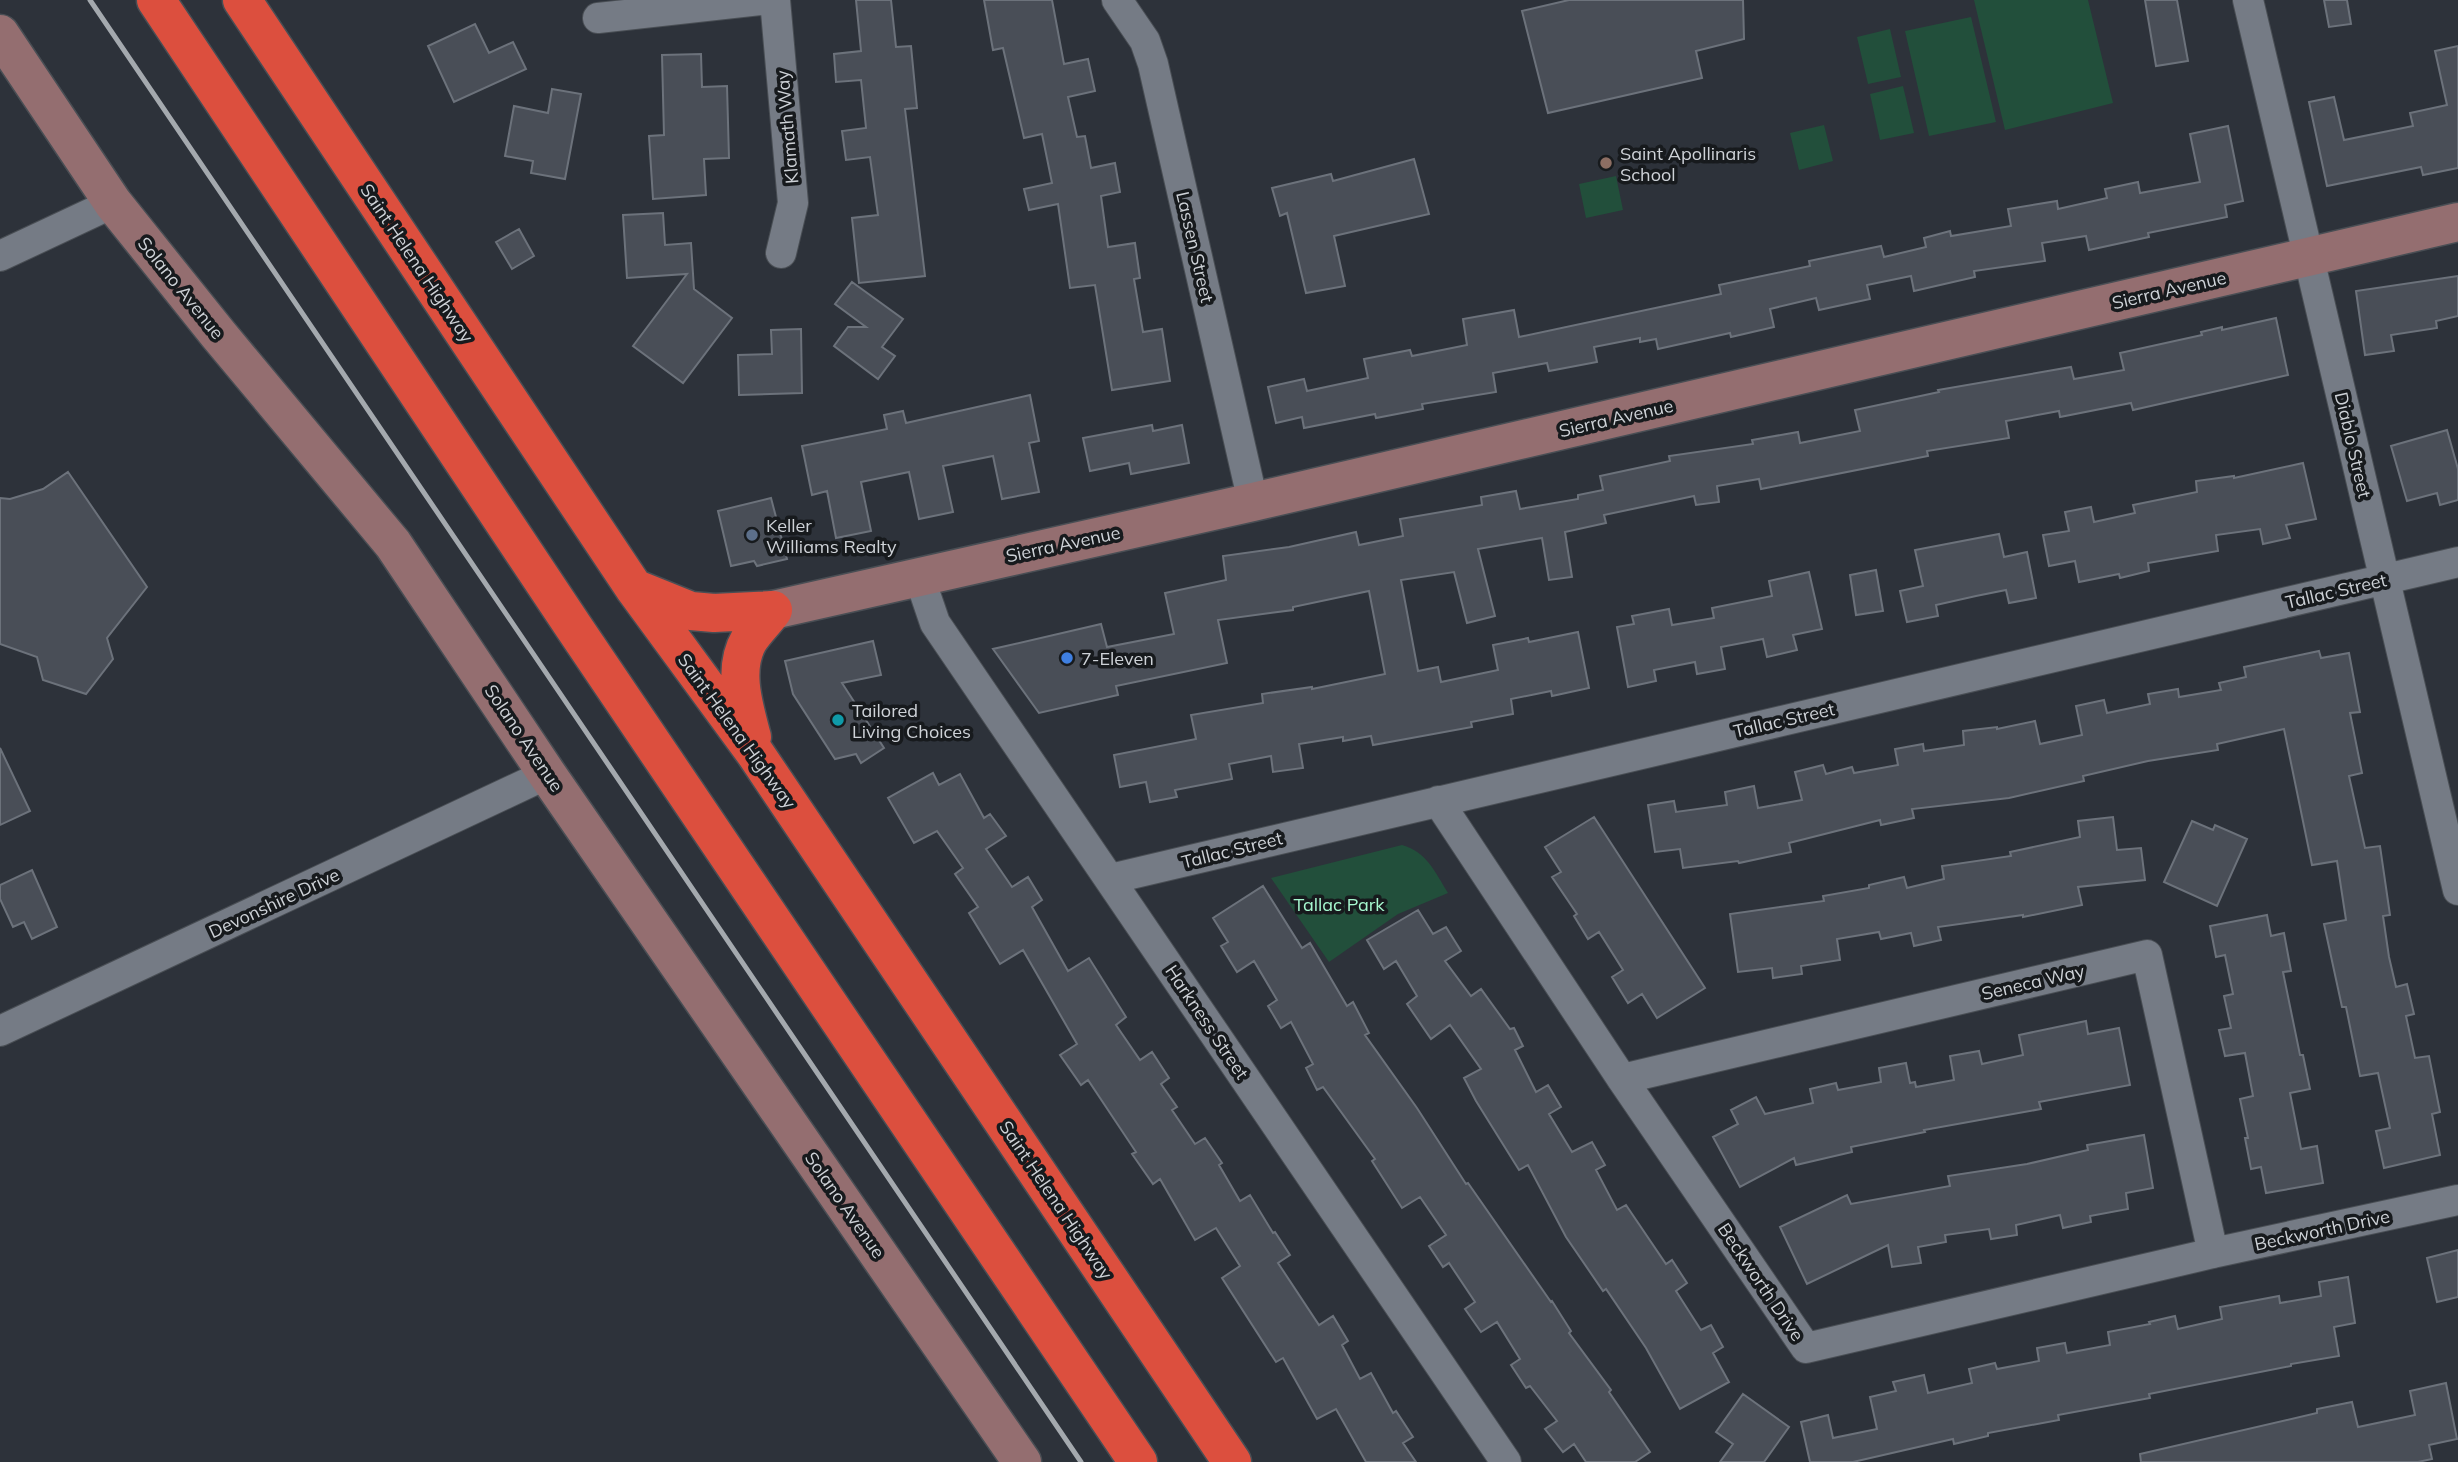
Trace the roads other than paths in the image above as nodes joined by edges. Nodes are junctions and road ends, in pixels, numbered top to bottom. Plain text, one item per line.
1 (156, 0) edge
2 (242, 0) edge
3 (760, 0) edge
4 (775, 0) edge
5 (1117, 0) edge
6 (2248, 0) edge
7 (598, 18) dead end
8 (0, 34) edge
9 (113, 203) junction
10 (2458, 222) edge
11 (781, 253) dead end
12 (0, 256) edge
13 (2309, 258) junction
14 (1253, 502) junction
15 (2458, 562) edge
16 (919, 576) junction
17 (2385, 579) junction
18 (634, 588) junction
19 (774, 610) junction
20 (755, 753) junction
21 (547, 774) junction
22 (1438, 800) junction
23 (1110, 879) junction
24 (2458, 890) edge
25 (0, 1031) edge
26 (1622, 1079) junction
27 (2458, 1200) edge
28 (2213, 1253) junction
29 (1022, 1462) edge
30 (1138, 1462) edge
31 (1232, 1462) edge
32 (1506, 1462) edge

1 - 30 highway
2 - 18 highway, Saint Helena Highway
3 - 7 street
4 - 11 street, Klamath Way
5 - 14 street, Lassen Street
6 - 13 street, Diablo Street
8 - 9 street, Solano Avenue
9 - 12 street
9 - 21 street, Solano Avenue
10 - 13 street, Sierra Avenue
13 - 14 street, Sierra Avenue
13 - 17 street, Diablo Street
14 - 16 street, Sierra Avenue
15 - 17 street, Tallac Street
16 - 19 street, Sierra Avenue
16 - 23 street, Harkness Street
17 - 22 street, Tallac Street
17 - 24 street, Diablo Street
18 - 19 highway
18 - 20 highway, Saint Helena Highway
19 - 20 highway
20 - 31 highway, Saint Helena Highway
21 - 25 street, Devonshire Drive
21 - 29 street, Solano Avenue
22 - 23 street, Tallac Street
22 - 26 street, Beckworth Drive
23 - 32 street, Harkness Street
26 - 28 street, Beckworth Drive
26 - 28 street, Seneca Way
27 - 28 street, Beckworth Drive

